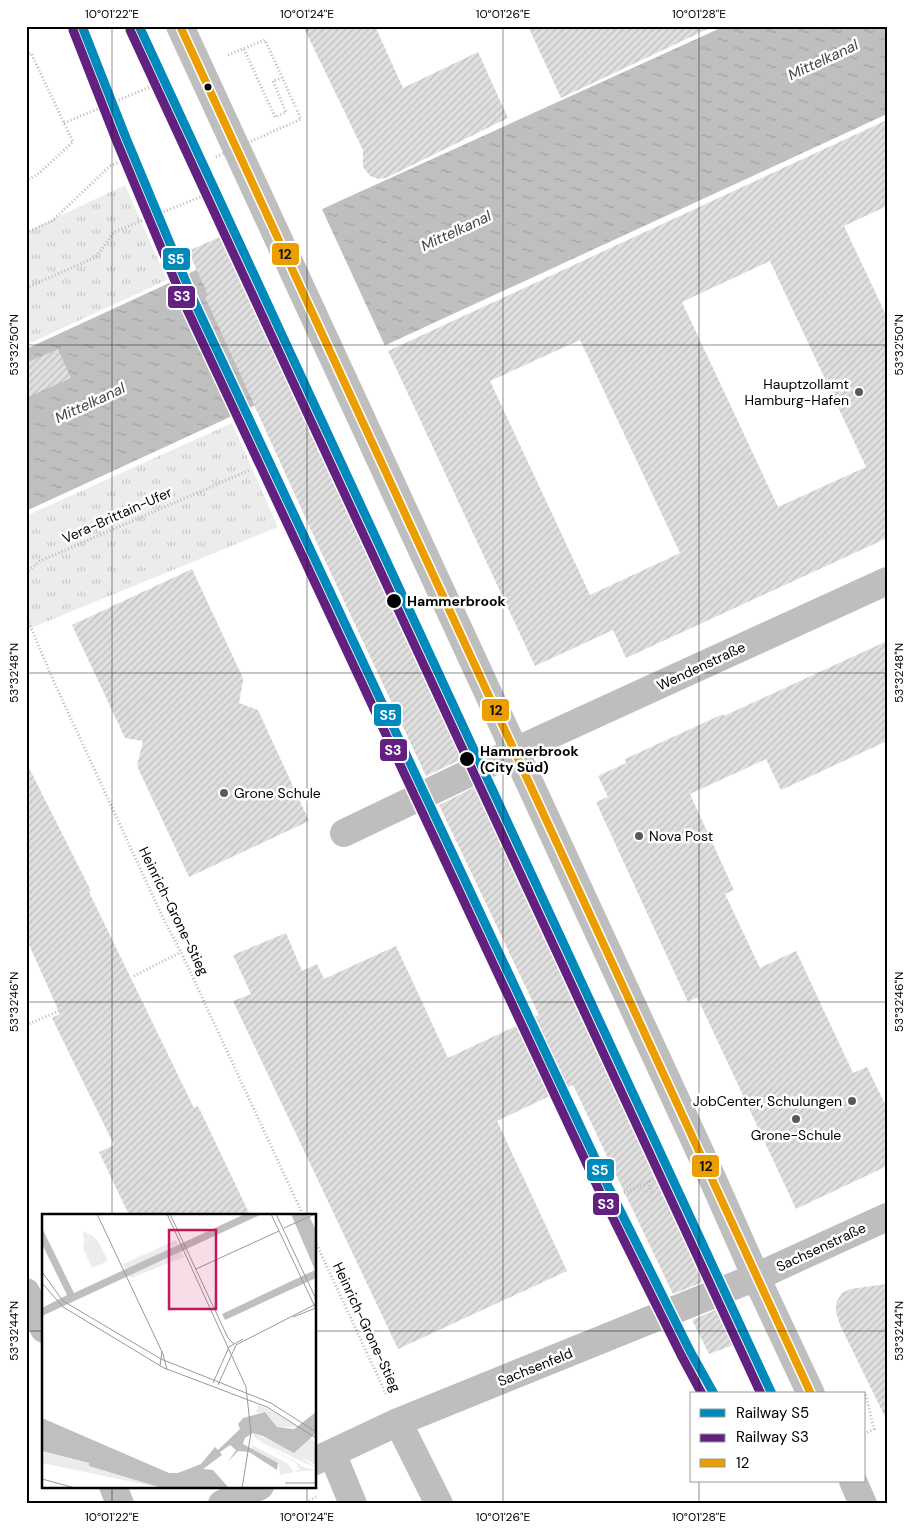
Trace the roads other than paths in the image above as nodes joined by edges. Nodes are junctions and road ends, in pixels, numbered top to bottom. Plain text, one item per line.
1 (180, 26) edge
2 (887, 581) edge
3 (515, 751) junction
4 (344, 833) dead end
5 (887, 1217) edge
6 (756, 1277) junction
7 (26, 1292) edge
8 (42, 1325) edge
9 (810, 1392) edge
10 (398, 1422) junction
11 (323, 1457) edge
12 (853, 1482) edge
13 (114, 1488) edge
14 (256, 1488) edge
15 (120, 1504) edge
16 (222, 1504) edge
17 (353, 1504) edge
18 (439, 1504) edge
19 (863, 1504) edge

1 - 3 street
2 - 3 street, Wendenstraße
3 - 4 street, Wendenstraße
3 - 6 street
5 - 6 street, Sachsenstraße
6 - 9 street
6 - 10 street, Sachsenfeld
7 - 8 street
10 - 11 street, Sachsenfeld
10 - 18 street
11 - 17 street
12 - 19 street
13 - 15 street
14 - 16 street

